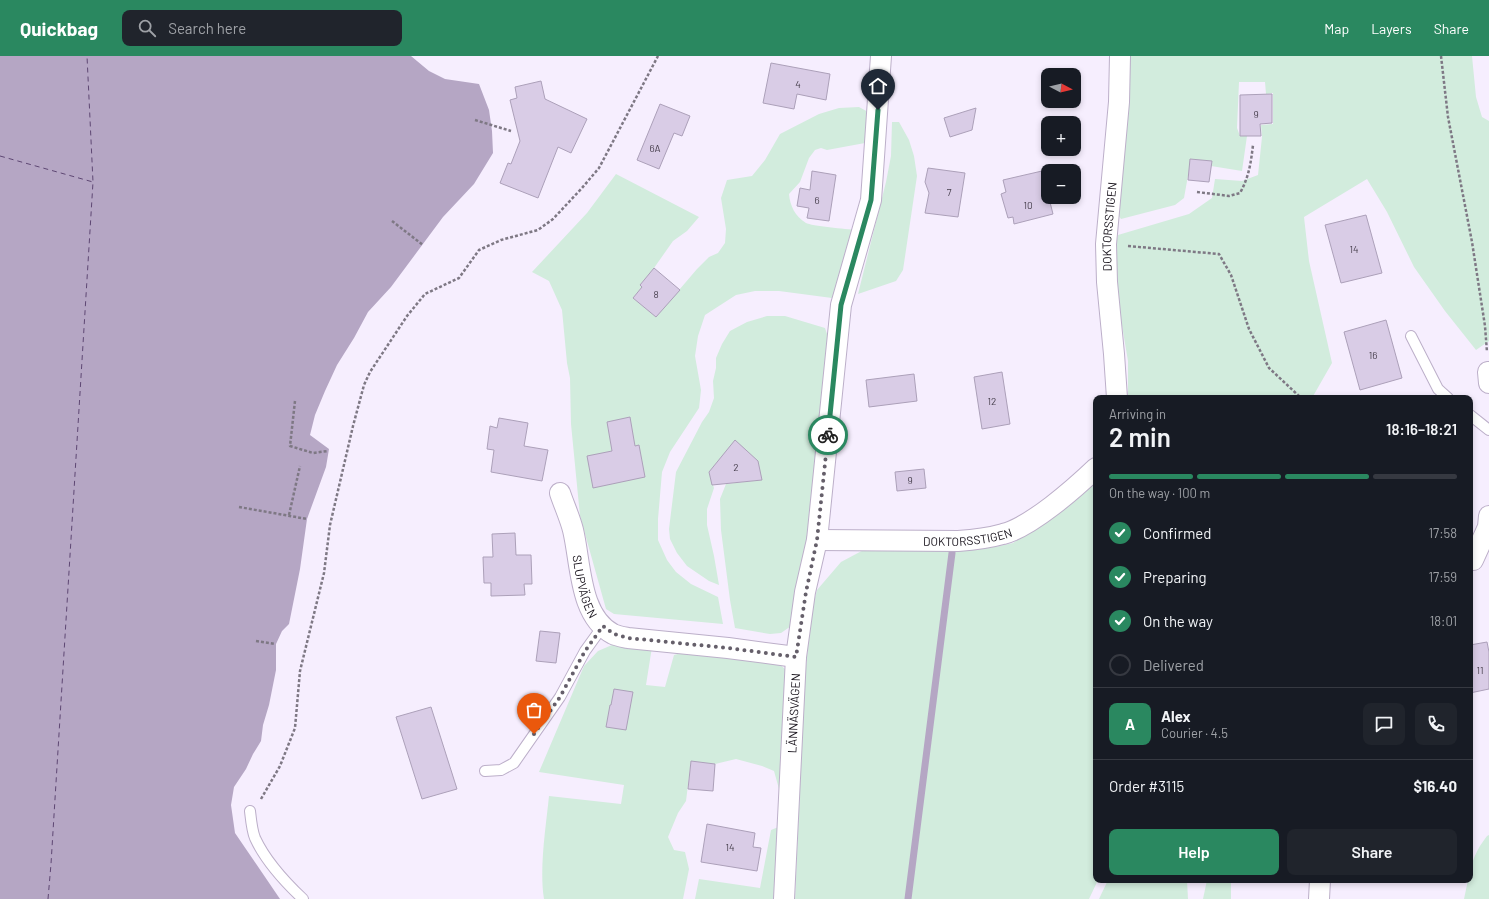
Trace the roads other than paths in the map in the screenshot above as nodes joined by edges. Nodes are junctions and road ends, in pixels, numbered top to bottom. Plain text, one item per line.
1 (881, 56) edge
2 (1120, 56) edge
3 (1411, 336) dead end
4 (1117, 395) edge
5 (1445, 395) edge
6 (1473, 417) edge
7 (1489, 430) edge
8 (1093, 471) edge
9 (560, 493) dead end
10 (1489, 516) edge
11 (817, 540) junction
12 (1477, 560) edge
13 (603, 626) junction
14 (796, 657) junction
15 (485, 771) dead end
16 (250, 811) road end
17 (1320, 883) edge
18 (303, 899) edge
19 (784, 899) edge
20 (1319, 899) edge

1 - 11 street, LÄNNÄSVÄGEN
2 - 4 street, DOKTORSSTIGEN
3 - 5 lane
6 - 7 lane
8 - 11 street, DOKTORSSTIGEN
9 - 13 street, SLUPVÄGEN
10 - 12 street
11 - 14 street, LÄNNÄSVÄGEN
13 - 14 street, SLUPVÄGEN
13 - 15 lane
14 - 19 street, LÄNNÄSVÄGEN
16 - 18 lane
17 - 20 street

